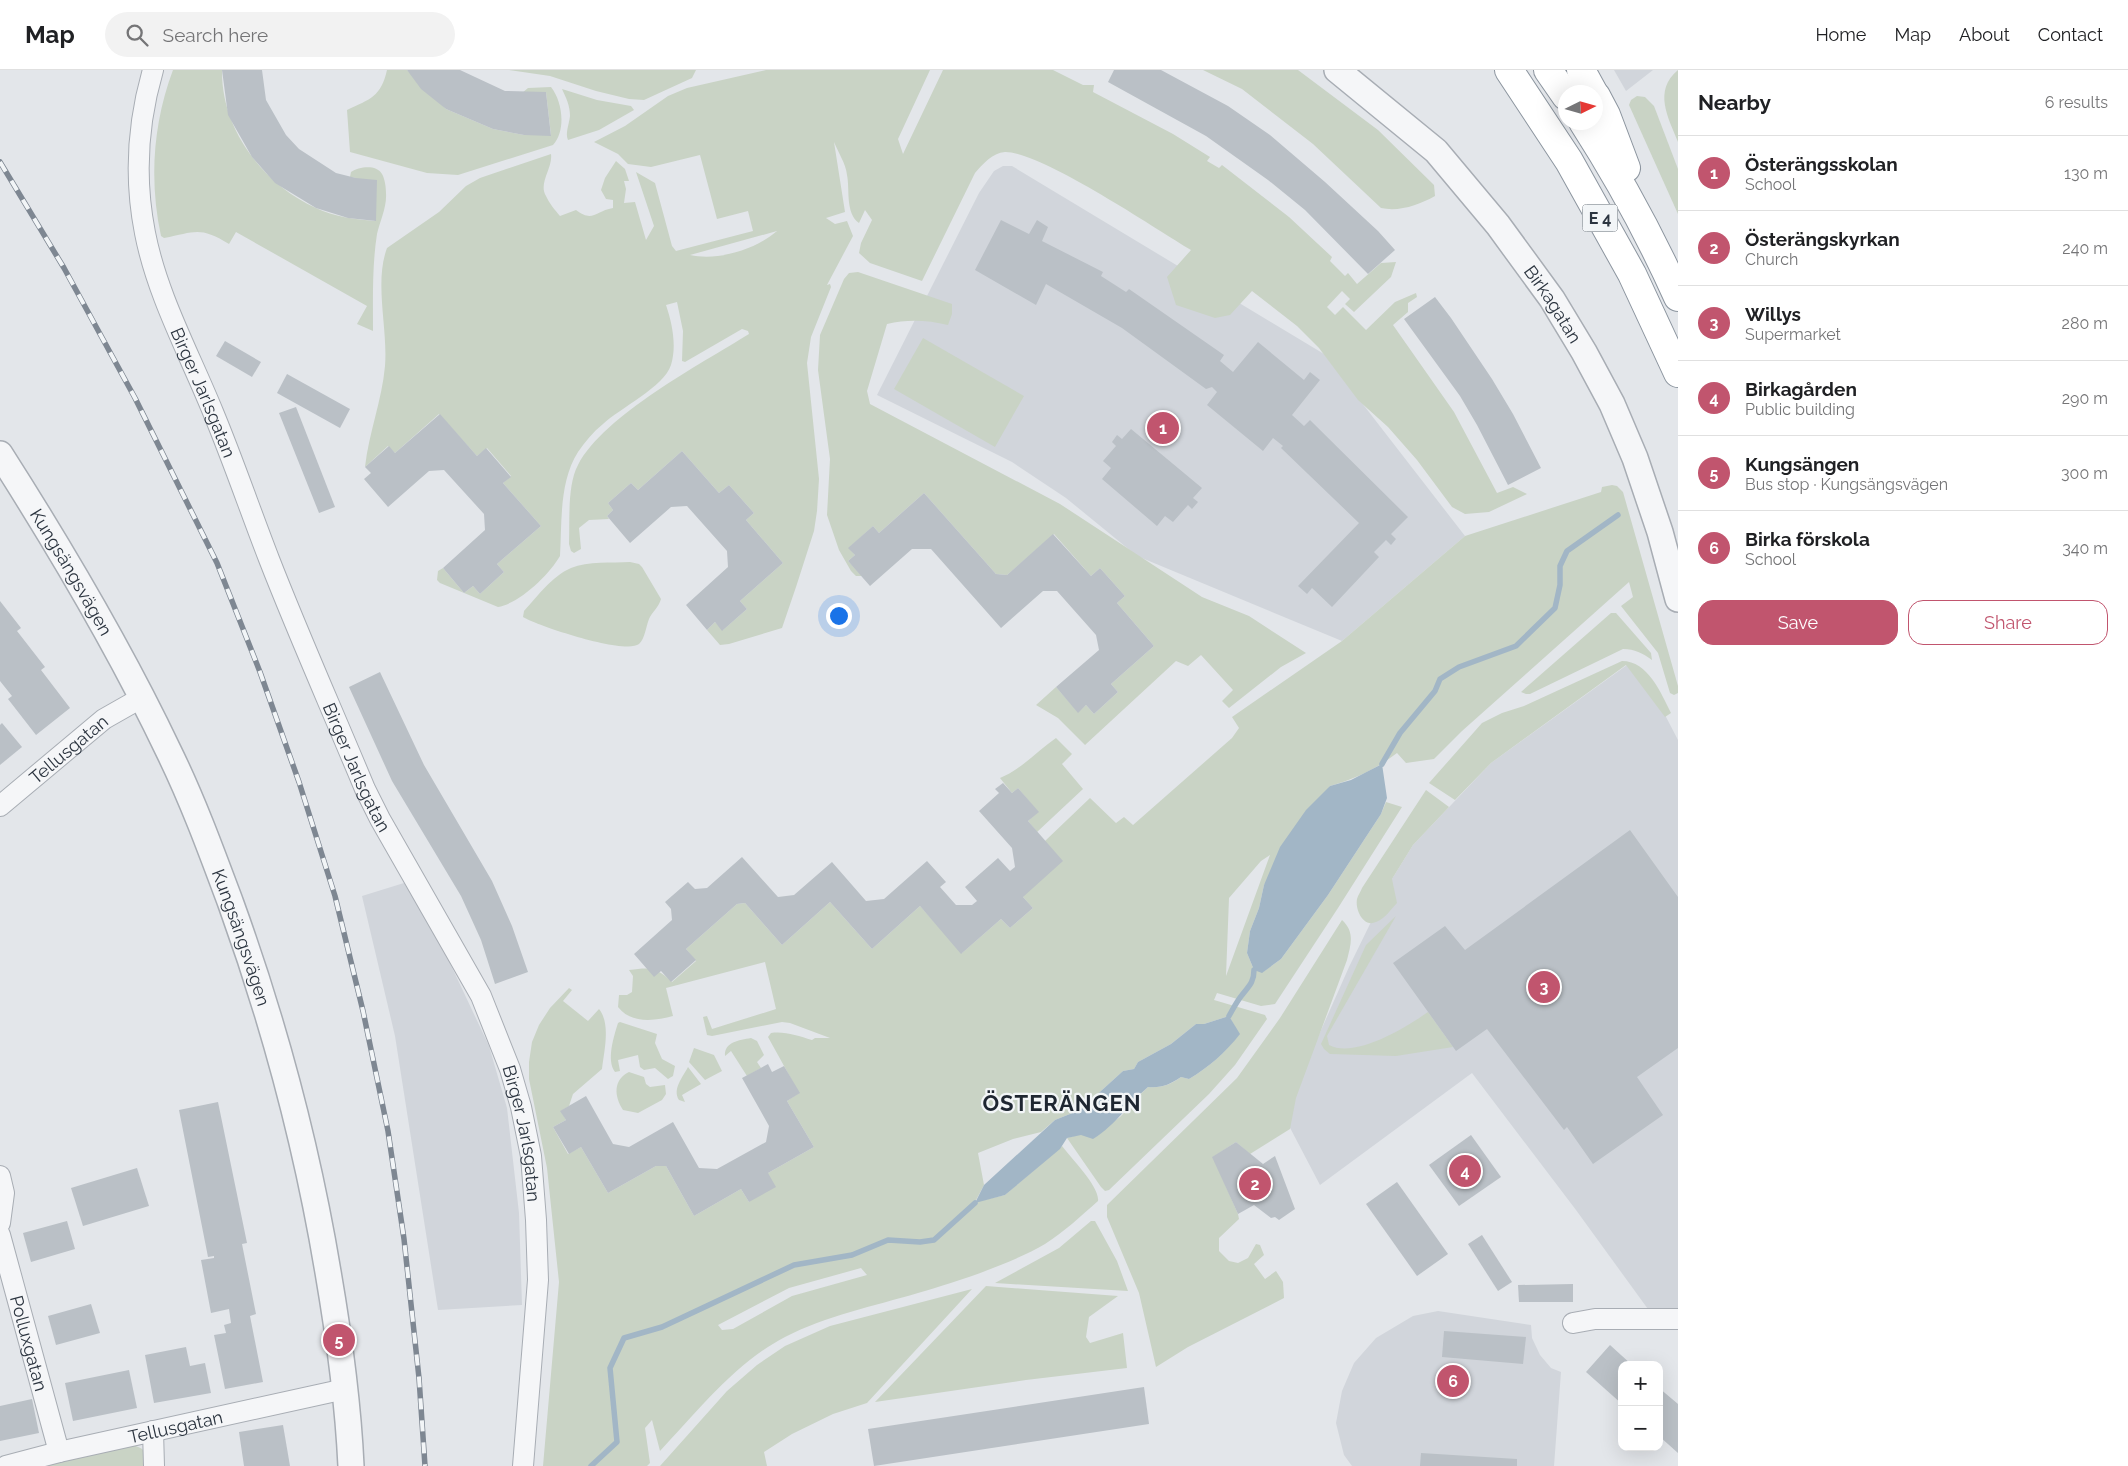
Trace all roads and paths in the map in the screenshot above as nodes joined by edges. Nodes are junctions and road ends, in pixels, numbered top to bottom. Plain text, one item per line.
1 (153, 70) edge
2 (1337, 70) edge
3 (1509, 70) edge
4 (1548, 70) edge
5 (1581, 70) edge
6 (1558, 85) edge
7 (1589, 85) edge
8 (1603, 109) edge
9 (1588, 130) edge
10 (1659, 256) junction
11 (1678, 296) edge
12 (1678, 373) edge
13 (0, 454) edge
14 (1678, 599) edge
15 (141, 698) junction
16 (0, 806) edge
17 (0, 1176) edge
18 (0, 1223) edge
19 (0, 1235) edge
20 (1678, 1319) edge
21 (1573, 1323) dead end
22 (345, 1389) junction
23 (153, 1431) junction
24 (59, 1452) junction
25 (6, 1466) edge
26 (154, 1466) edge
27 (351, 1466) edge
28 (523, 1466) edge

1 - 28 street, Birger Jarlsgatan
2 - 14 street, Birkagatan
3 - 12 highway, E 4
4 - 6 highway
5 - 7 highway
8 - 10 highway
9 - 10 highway, E 4
10 - 11 highway, E 4
13 - 15 street, Kungsängsvägen
15 - 16 street, Tellusgatan
15 - 22 street, Kungsängsvägen
17 - 18 street
19 - 24 street, Polluxgatan
20 - 21 street
22 - 23 street, Tellusgatan
22 - 27 street, Kungsängsvägen
23 - 24 street, Tellusgatan
23 - 26 street
24 - 25 street, Tellusgatan

